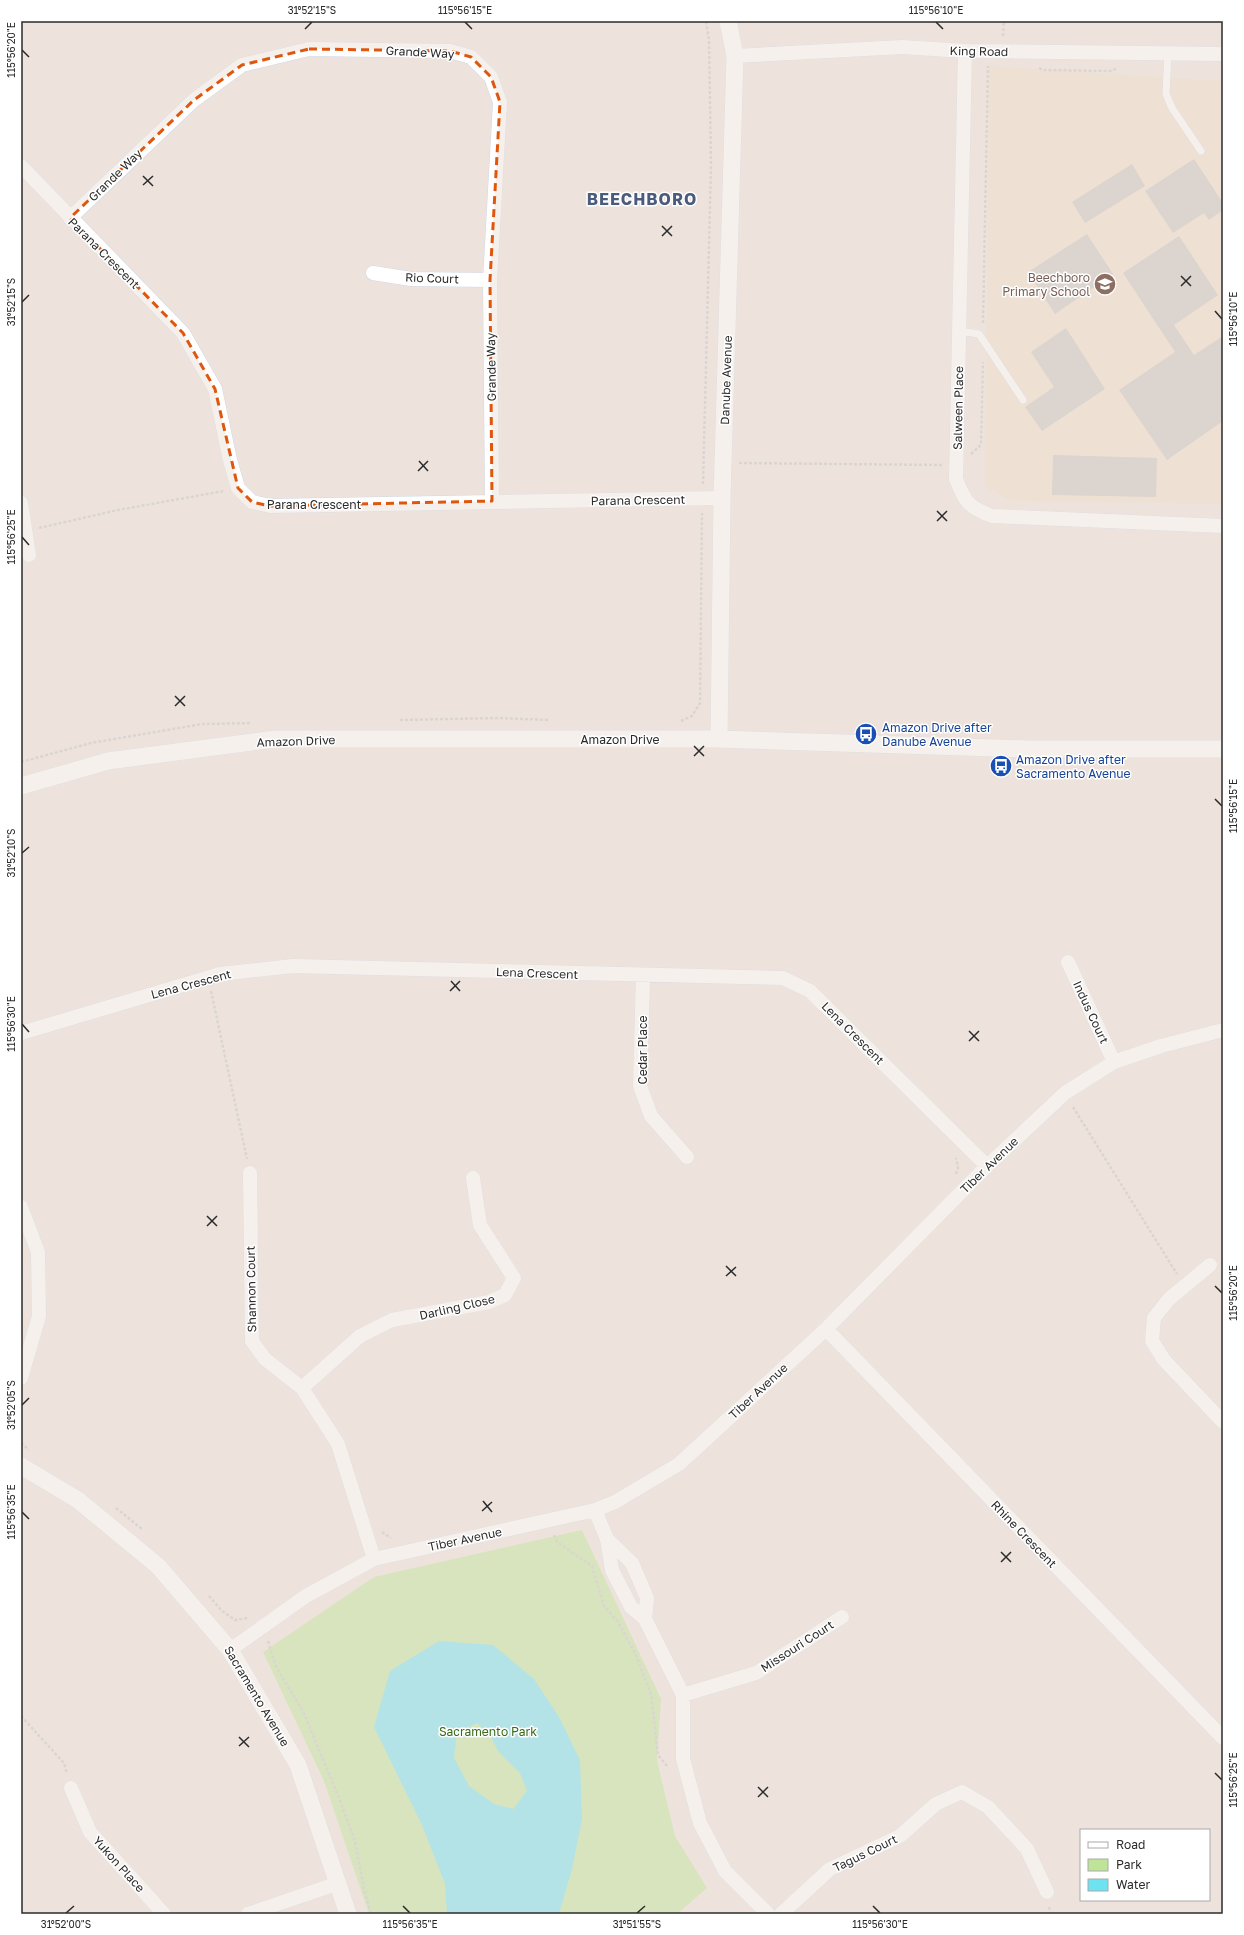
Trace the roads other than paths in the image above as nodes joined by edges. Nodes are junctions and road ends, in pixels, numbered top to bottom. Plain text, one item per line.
1 (728, 21) edge
2 (965, 51) junction
3 (1168, 53) junction
4 (1223, 54) edge
5 (735, 56) junction
6 (1201, 150) dead end
7 (21, 166) edge
8 (70, 218) junction
9 (373, 273) dead end
10 (490, 280) junction
11 (959, 331) junction
12 (1023, 400) dead end
13 (722, 498) junction
14 (492, 502) junction
15 (21, 503) edge
16 (1223, 526) edge
17 (29, 555) dead end
18 (719, 739) junction
19 (1223, 749) edge
20 (21, 786) edge
21 (1068, 962) dead end
22 (643, 976) junction
23 (1223, 1030) edge
24 (21, 1033) edge
25 (1114, 1062) junction
26 (687, 1158) dead end
27 (987, 1166) junction
28 (250, 1173) road end
29 (473, 1178) dead end
30 (21, 1207) edge
31 (1210, 1265) dead end
32 (826, 1329) junction
33 (21, 1378) edge
34 (302, 1388) junction
35 (1223, 1422) edge
36 (21, 1466) edge
37 (595, 1510) junction
38 (607, 1539) junction
39 (374, 1559) junction
40 (842, 1617) dead end
41 (645, 1620) junction
42 (230, 1650) junction
43 (683, 1695) junction
44 (1223, 1738) edge
45 (71, 1788) road end
46 (339, 1883) junction
47 (1047, 1892) dead end
48 (164, 1914) edge
49 (248, 1914) edge
50 (348, 1914) edge
51 (768, 1914) edge
52 (781, 1914) edge

1 - 5 street, Danube Avenue
2 - 3 street, King Road
2 - 5 street, King Road
2 - 11 street, Salween Place
3 - 4 street, King Road
3 - 6 lane
5 - 13 street, Danube Avenue
7 - 8 street, Parana Crescent
8 - 10 street, Grande Way
8 - 14 street, Parana Crescent
9 - 10 street, Rio Court
10 - 14 street, Grande Way
11 - 12 lane
11 - 16 street, Salween Place
13 - 14 street, Parana Crescent
13 - 18 street, Danube Avenue
15 - 17 street
18 - 19 street, Amazon Drive
18 - 20 street, Amazon Drive
21 - 25 street, Indus Court
22 - 24 street, Lena Crescent
22 - 26 street, Cedar Place
22 - 27 street, Lena Crescent
23 - 25 street, Tiber Avenue
25 - 27 street, Tiber Avenue
27 - 32 street, Tiber Avenue
28 - 34 street, Shannon Court
29 - 34 street, Darling Close
30 - 33 street
31 - 35 street
32 - 37 street, Tiber Avenue
32 - 44 street, Rhine Crescent
34 - 39 street, Shannon Court
36 - 42 street, Sacramento Avenue
37 - 38 street
37 - 39 street, Tiber Avenue
38 - 41 street
38 - 41 street
39 - 42 street, Tiber Avenue
40 - 43 street, Missouri Court
41 - 43 street
42 - 46 street, Sacramento Avenue
43 - 51 street
45 - 48 street, Yukon Place
46 - 49 street
46 - 50 street, Sacramento Avenue
47 - 52 street, Tagus Court

